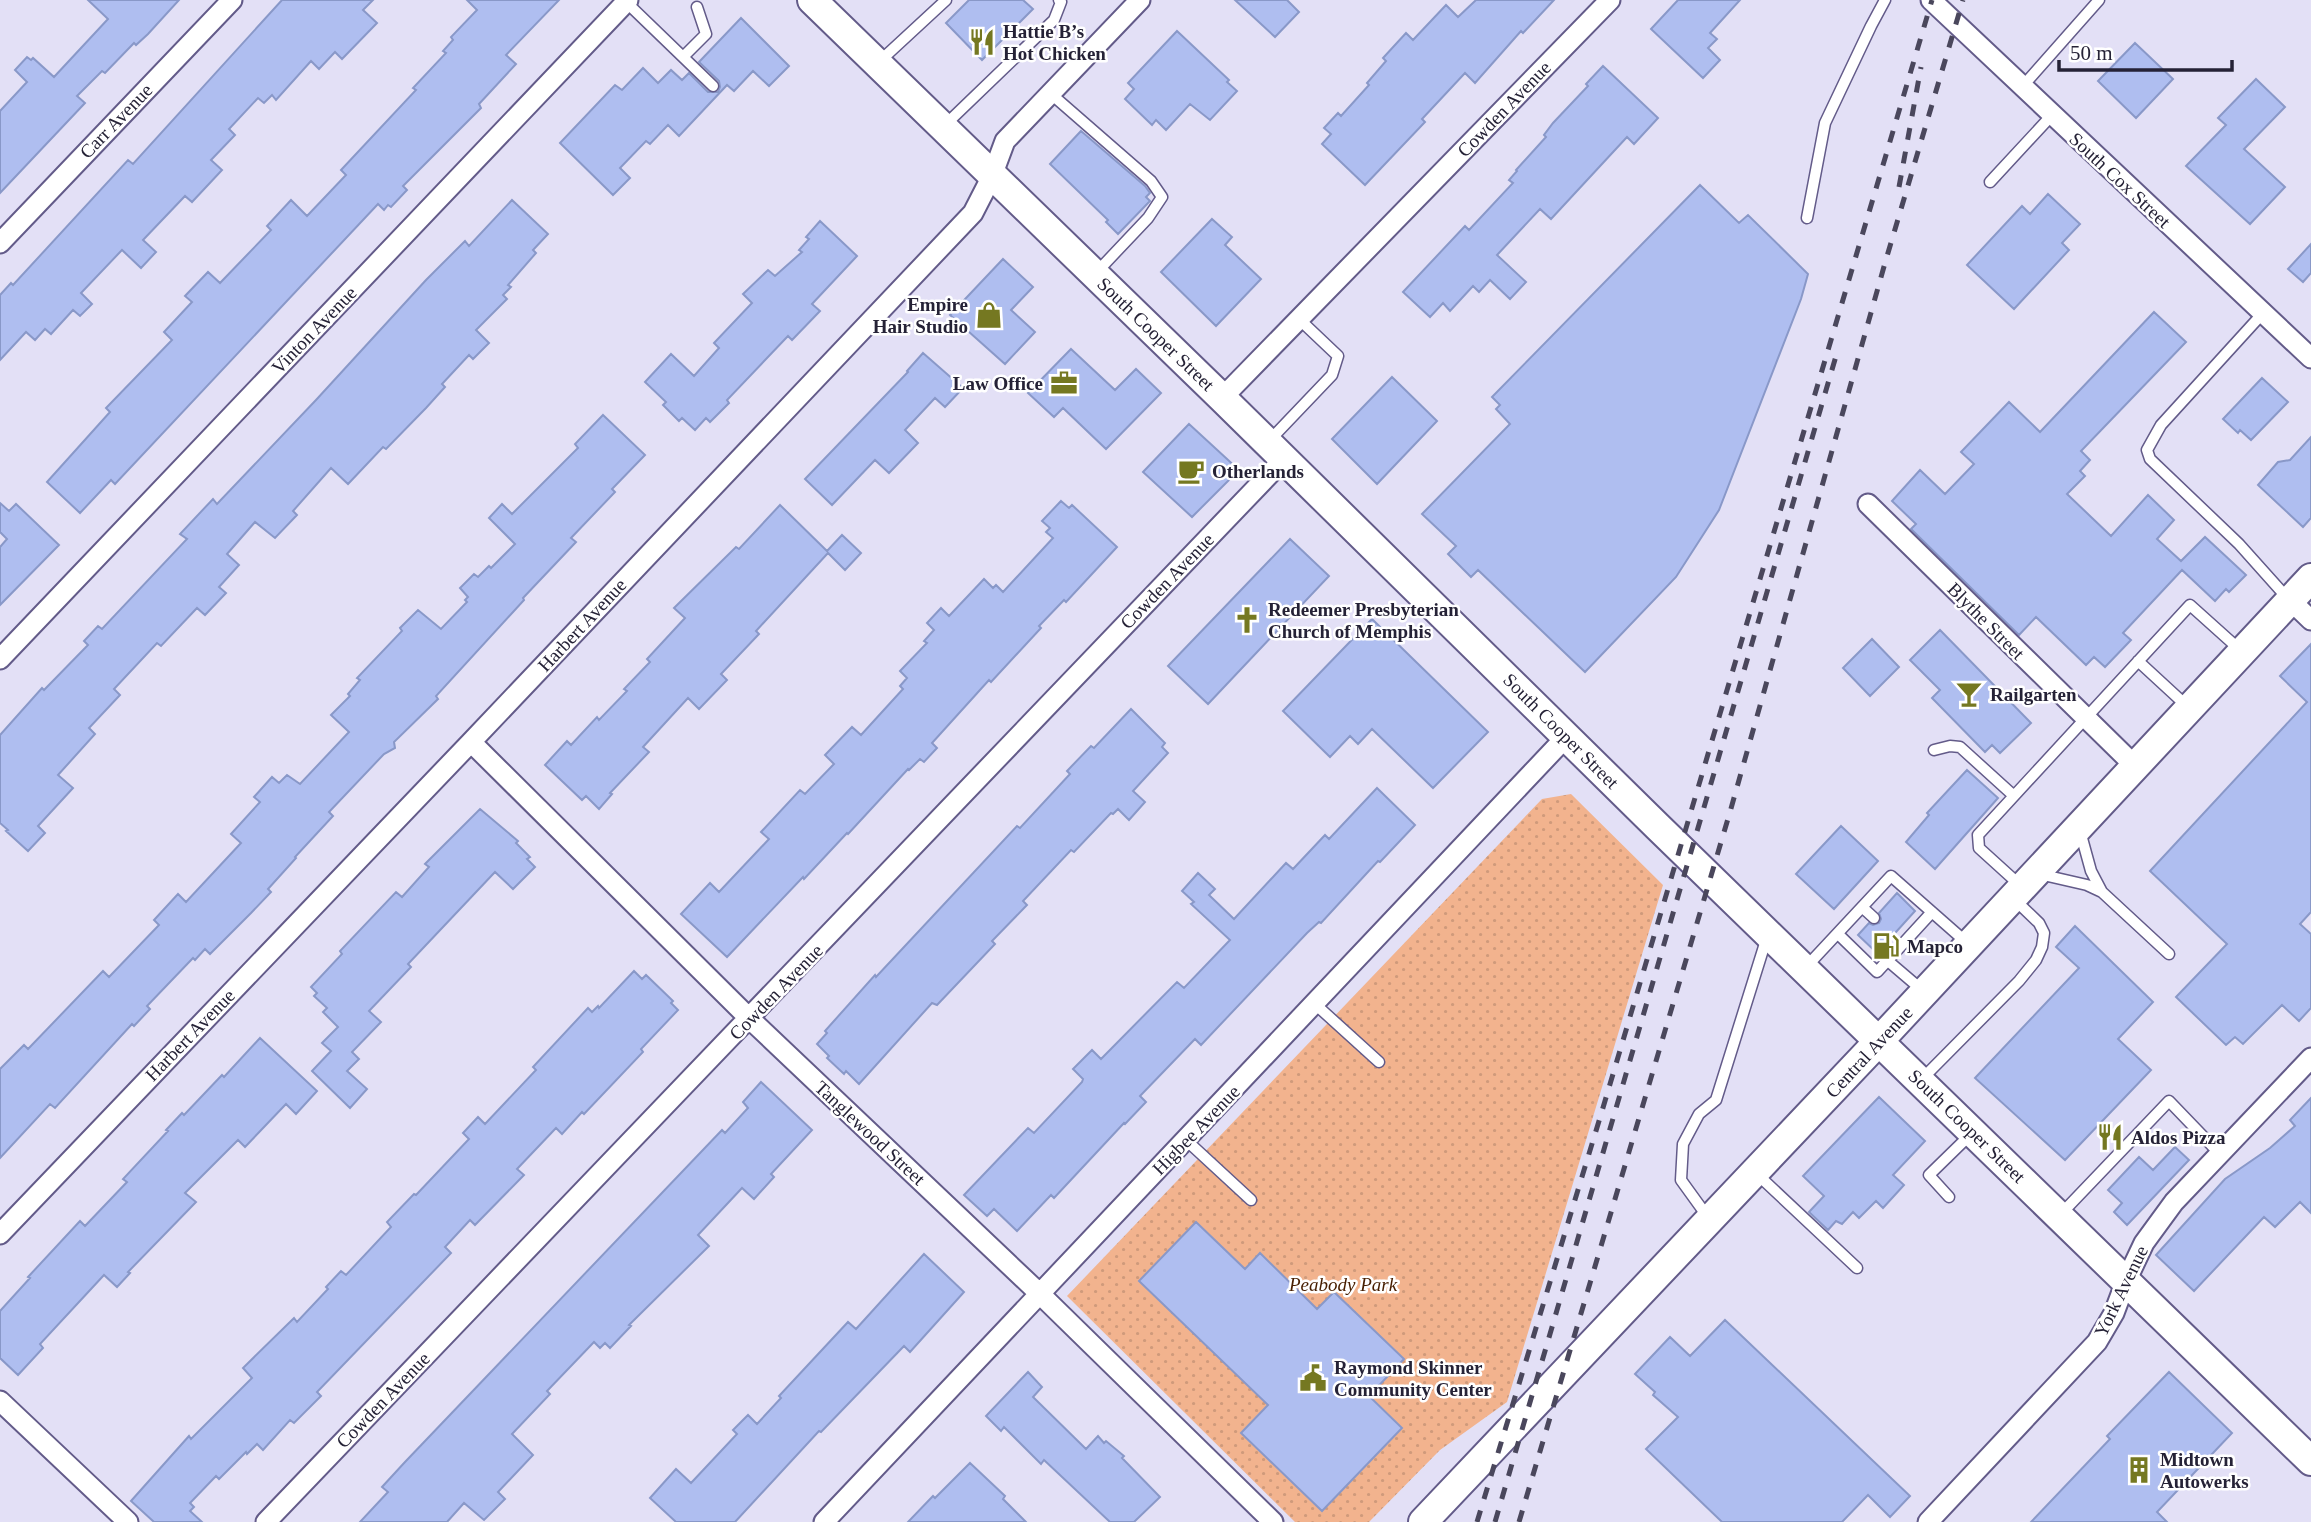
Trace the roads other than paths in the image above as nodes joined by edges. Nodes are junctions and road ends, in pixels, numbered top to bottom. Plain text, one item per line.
1 (232, 0) edge
2 (812, 0) edge
3 (946, 0) edge
4 (1059, 0) edge
5 (1140, 0) edge
6 (1610, 0) edge
7 (1885, 0) edge
8 (1931, 0) edge
9 (2099, 0) edge
10 (627, 1) edge
11 (697, 7) dead end
12 (683, 57) junction
13 (878, 63) junction
14 (713, 86) dead end
15 (2022, 87) junction
16 (1050, 93) junction
17 (2052, 115) junction
18 (944, 127) junction
19 (992, 176) junction
20 (1990, 182) dead end
21 (1807, 218) dead end
22 (0, 243) edge
23 (1094, 275) junction
24 (2263, 313) junction
25 (1299, 319) junction
26 (2311, 358) edge
27 (1222, 398) junction
28 (1275, 451) junction
29 (1868, 504) dead end
30 (2311, 578) edge
31 (2290, 600) junction
32 (2311, 620) edge
33 (2242, 652) junction
34 (0, 659) edge
35 (2138, 661) junction
36 (2189, 708) junction
37 (2085, 718) junction
38 (1566, 737) junction
39 (471, 743) junction
40 (1934, 750) dead end
41 (2135, 766) junction
42 (2014, 796) junction
43 (2079, 827) junction
44 (2023, 886) junction
45 (2102, 892) junction
46 (1862, 907) junction
47 (1932, 912) junction
48 (1874, 918) dead end
49 (1768, 934) junction
50 (1838, 934) junction
51 (1894, 934) dead end
52 (1904, 943) junction
53 (1969, 944) junction
54 (2169, 954) dead end
55 (1888, 961) junction
56 (1804, 969) junction
57 (1924, 993) junction
58 (1315, 1004) junction
59 (750, 1019) junction
60 (1878, 1042) junction
61 (2311, 1058) edge
62 (1379, 1062) dead end
63 (1920, 1081) junction
64 (1973, 1132) junction
65 (1186, 1140) junction
66 (2220, 1154) junction
67 (1755, 1172) junction
68 (1949, 1197) dead end
69 (1251, 1200) dead end
70 (2059, 1215) junction
71 (1709, 1219) junction
72 (0, 1234) edge
73 (1857, 1268) dead end
74 (2126, 1281) junction
75 (1040, 1294) junction
76 (0, 1401) edge
77 (2311, 1461) edge
78 (128, 1522) edge
79 (266, 1522) edge
80 (824, 1522) edge
81 (1273, 1522) edge
82 (1423, 1522) edge
83 (1928, 1522) edge

1 - 22 street, Carr Avenue
2 - 13 main road, South Cooper Street
3 - 13 lane
4 - 18 lane
5 - 16 street, Harbert Avenue
6 - 25 street, Cowden Avenue
7 - 21 lane
8 - 15 street, South Cox Street
9 - 15 lane
10 - 12 lane
10 - 34 street, Vinton Avenue
11 - 12 lane
12 - 14 lane
13 - 18 main road, South Cooper Street
15 - 17 street, South Cox Street
16 - 19 street, Harbert Avenue
16 - 23 lane
17 - 20 lane
17 - 24 street, South Cox Street
18 - 19 main road, South Cooper Street
19 - 23 main road, South Cooper Street
19 - 39 street, Harbert Avenue
23 - 27 main road, South Cooper Street
24 - 26 street, South Cox Street
24 - 31 lane
25 - 27 street, Cowden Avenue
25 - 28 lane
27 - 28 main road, South Cooper Street
28 - 38 main road, South Cooper Street
28 - 59 street, Cowden Avenue
29 - 37 street, Blythe Street
30 - 31 main road, Central Avenue
31 - 32 street
31 - 33 main road, Central Avenue
33 - 35 lane
33 - 36 main road, Central Avenue
35 - 36 lane
35 - 37 lane
36 - 41 main road, Central Avenue
37 - 41 street, Blythe Street
37 - 42 lane
38 - 49 main road, South Cooper Street
38 - 58 street, Higbee Avenue
39 - 59 street, Tanglewood Street
39 - 72 street, Harbert Avenue
40 - 42 lane
41 - 43 main road, Central Avenue
42 - 44 lane
43 - 44 main road, Central Avenue
43 - 45 lane
44 - 45 lane
44 - 53 main road, Central Avenue
44 - 63 lane
45 - 54 lane
46 - 47 lane
46 - 48 lane
46 - 50 lane
47 - 52 lane
47 - 53 lane
49 - 56 main road, South Cooper Street
49 - 71 lane
50 - 55 lane
50 - 56 lane
51 - 52 lane
52 - 55 lane
53 - 57 main road, Central Avenue
55 - 57 lane
56 - 60 main road, South Cooper Street
57 - 60 main road, Central Avenue
58 - 62 lane
58 - 65 street, Higbee Avenue
59 - 75 street, Tanglewood Street
59 - 79 street, Cowden Avenue
60 - 63 main road, South Cooper Street
60 - 67 main road, Central Avenue
61 - 66 street, York Avenue
63 - 64 main road, South Cooper Street
64 - 68 lane
64 - 70 main road, South Cooper Street
65 - 69 lane
65 - 75 street, Higbee Avenue
66 - 70 lane
66 - 74 street, York Avenue
67 - 71 main road, Central Avenue
67 - 73 lane
70 - 74 main road, South Cooper Street
71 - 82 main road, Central Avenue
74 - 77 main road, South Cooper Street
74 - 83 street, York Avenue
75 - 80 street, Higbee Avenue
75 - 81 street, Tanglewood Street
76 - 78 street

